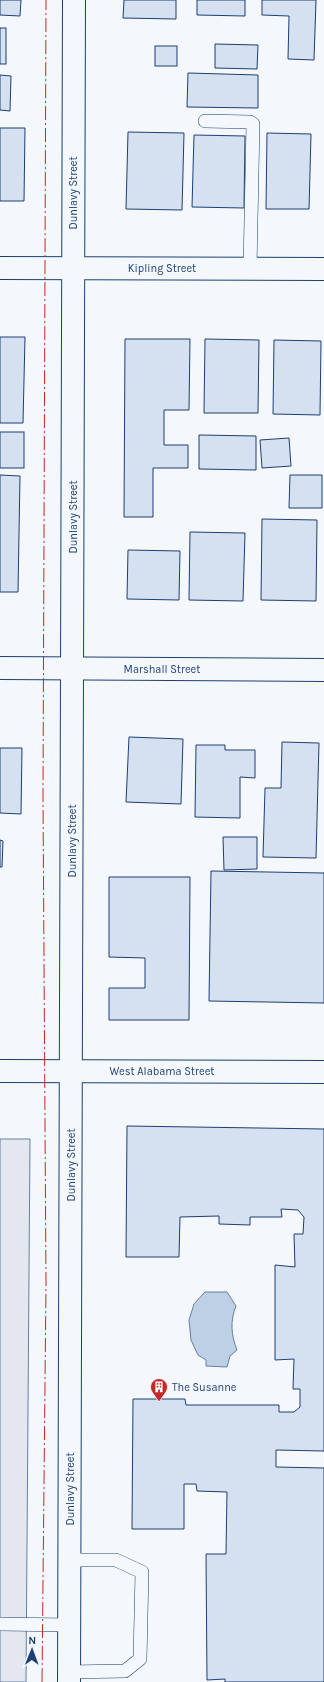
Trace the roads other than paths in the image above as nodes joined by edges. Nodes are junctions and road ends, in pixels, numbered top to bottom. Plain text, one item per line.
1 (74, 0) edge
2 (205, 121) dead end
3 (0, 268) edge
4 (73, 268) junction
5 (250, 268) junction
6 (324, 269) edge
7 (0, 668) edge
8 (72, 669) junction
9 (324, 670) edge
10 (0, 1071) edge
11 (71, 1071) junction
12 (324, 1072) edge
13 (70, 1560) junction
14 (0, 1624) edge
15 (70, 1625) junction
16 (70, 1677) edge

1 - 4 street, Dunlavy Street
2 - 5 lane
3 - 4 street, Kipling Street
4 - 5 street, Kipling Street
4 - 8 street, Dunlavy Street
5 - 6 street, Kipling Street
7 - 8 street, Marshall Street
8 - 9 street, Marshall Street
8 - 11 street, Dunlavy Street
10 - 11 street, West Alabama Street
11 - 12 street, West Alabama Street
11 - 13 street, Dunlavy Street
13 - 15 street, Dunlavy Street
13 - 16 lane
14 - 15 lane
15 - 16 street, Dunlavy Street

